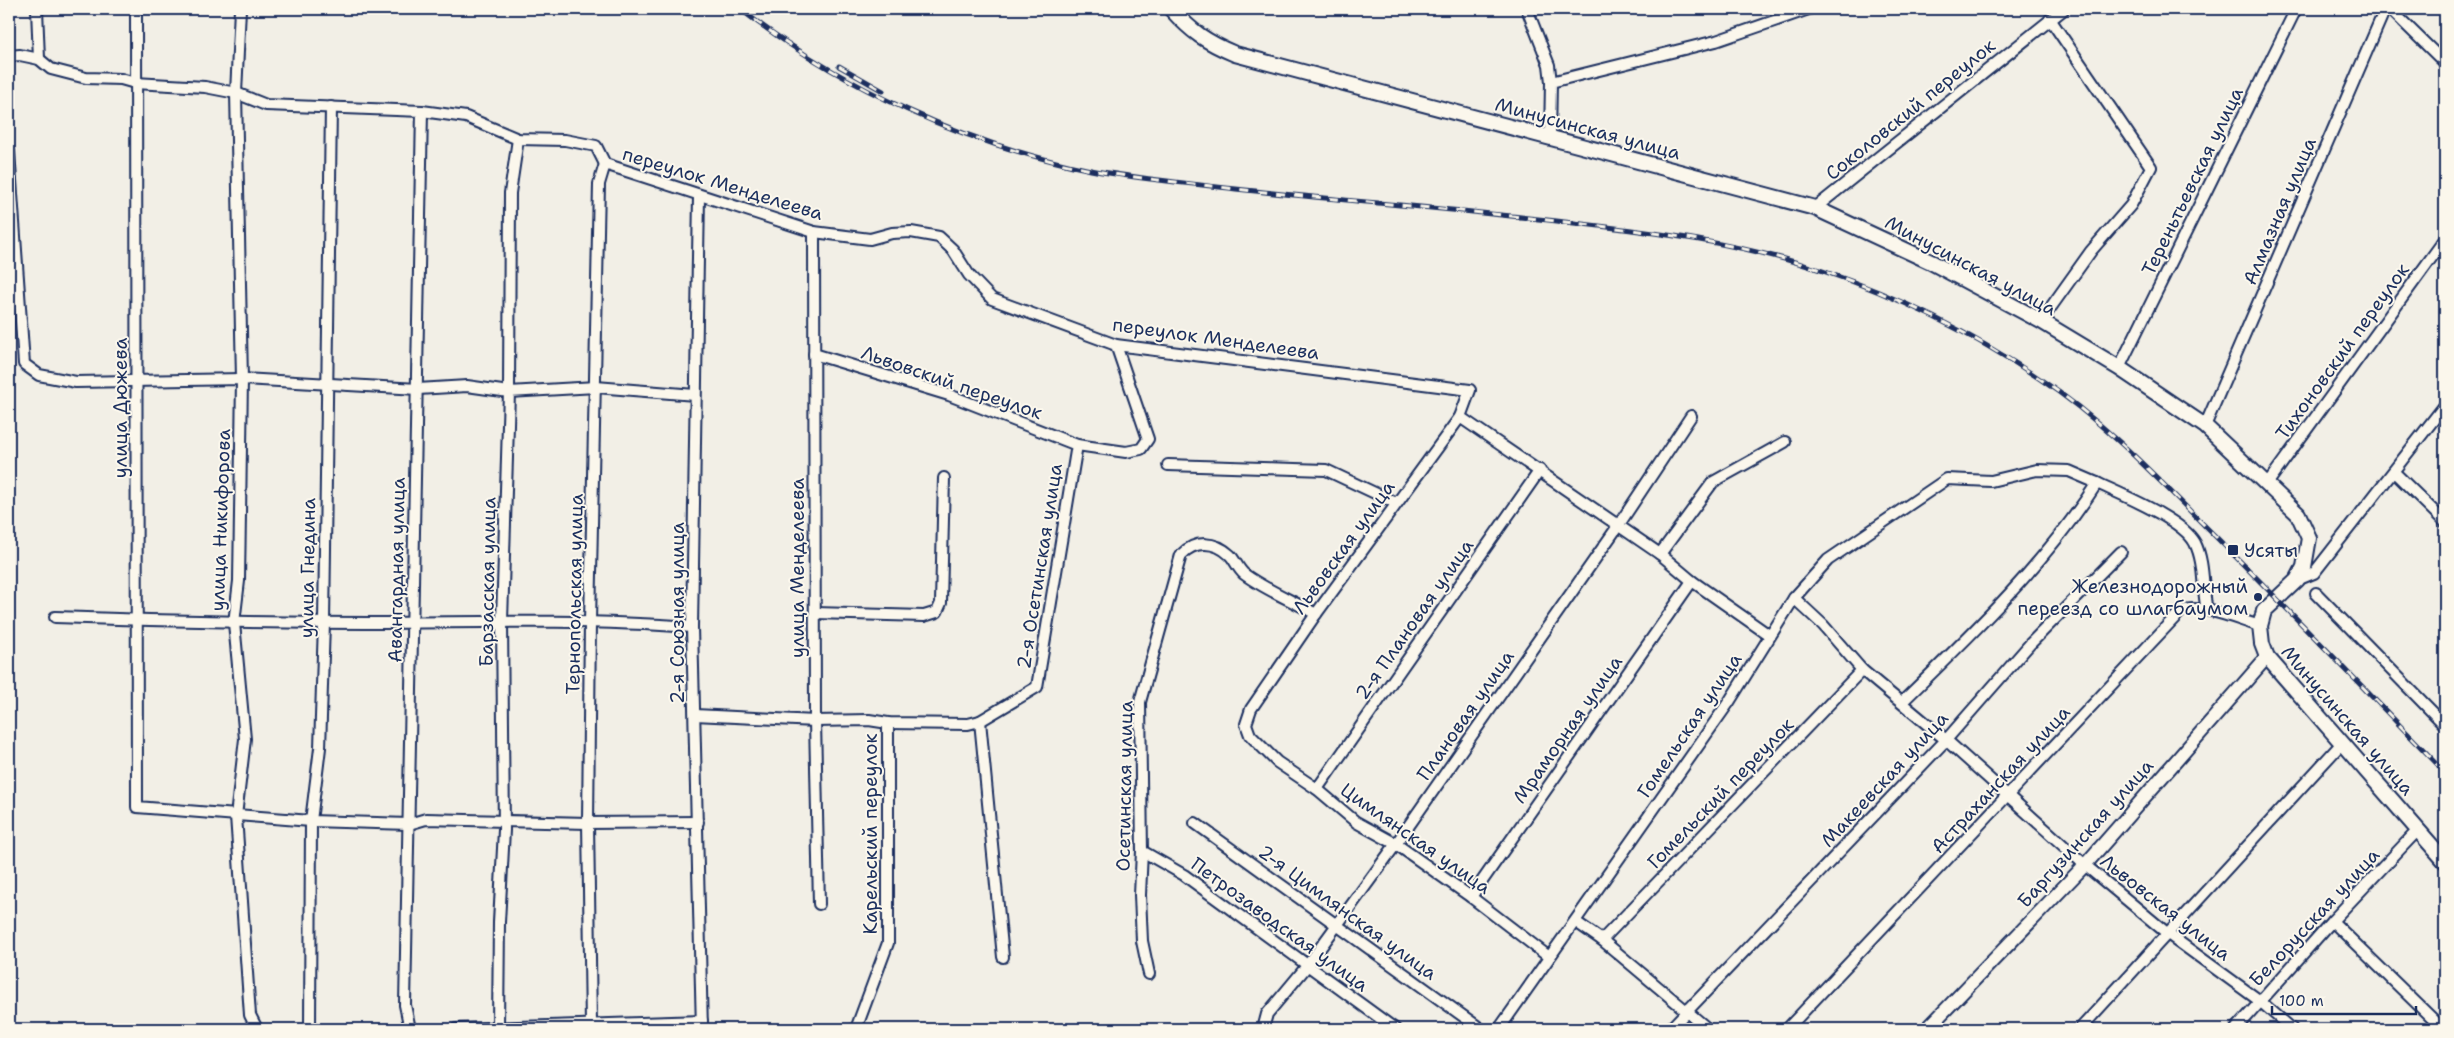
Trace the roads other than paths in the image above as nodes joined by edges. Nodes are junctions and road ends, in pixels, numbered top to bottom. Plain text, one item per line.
1 (36, 9) edge
2 (136, 9) edge
3 (240, 9) edge
4 (1171, 9) edge
5 (1528, 9) edge
6 (1809, 9) edge
7 (2064, 9) edge
8 (2296, 9) edge
9 (2385, 9) edge
10 (2390, 9) edge
11 (2050, 19) junction
12 (9, 56) edge
13 (39, 59) junction
14 (2445, 63) edge
15 (1551, 82) junction
16 (135, 83) junction
17 (236, 93) junction
18 (332, 107) junction
19 (422, 111) junction
20 (1550, 138) junction
21 (518, 139) junction
22 (9, 151) edge
23 (605, 164) junction
24 (699, 196) junction
25 (1815, 208) junction
26 (814, 232) junction
27 (2445, 239) edge
28 (2041, 321) junction
29 (1116, 345) junction
30 (814, 354) junction
31 (2119, 368) junction
32 (242, 379) junction
33 (137, 382) junction
34 (328, 383) junction
35 (596, 388) junction
36 (418, 389) junction
37 (1470, 390) joint
38 (509, 392) junction
39 (695, 395) junction
40 (2445, 405) edge
41 (1691, 416) dead end
42 (1460, 417) junction
43 (2205, 426) junction
44 (1785, 442) dead end
45 (1077, 445) junction
46 (1168, 465) dead end
47 (1540, 470) junction
48 (2394, 472) junction
49 (944, 478) dead end
50 (2097, 483) junction
51 (2267, 484) junction
52 (1396, 503) junction
53 (2445, 522) edge
54 (1618, 526) junction
55 (2122, 552) dead end
56 (1660, 554) junction
57 (2297, 580) junction
58 (1692, 581) junction
59 (2316, 593) dead end
60 (1794, 598) junction
61 (2207, 610) junction
62 (815, 613) junction
63 (1316, 614) junction
64 (55, 616) dead end
65 (138, 620) junction
66 (502, 621) junction
67 (411, 622) junction
68 (590, 622) junction
69 (234, 623) junction
70 (324, 623) junction
71 (2260, 626) junction
72 (692, 627) junction
73 (1769, 635) junction
74 (2267, 658) junction
75 (1862, 670) junction
76 (1902, 702) junction
77 (695, 715) junction
78 (980, 720) junction
79 (815, 721) junction
80 (888, 723) junction
81 (1246, 724) joint
82 (2445, 724) edge
83 (1946, 740) junction
84 (2342, 743) junction
85 (1317, 789) junction
86 (2009, 795) junction
87 (236, 816) junction
88 (504, 820) junction
89 (312, 821) junction
90 (588, 822) junction
91 (698, 822) junction
92 (409, 824) junction
93 (1195, 824) dead end
94 (2418, 830) junction
95 (1396, 844) junction
96 (1142, 851) junction
97 (2445, 861) edge
98 (2084, 865) junction
99 (1471, 897) junction
100 (819, 904) dead end
101 (2332, 920) junction
102 (1576, 922) junction
103 (1336, 925) junction
104 (2168, 934) junction
105 (1602, 940) junction
106 (1003, 957) dead end
107 (1549, 957) junction
108 (1307, 966) junction
109 (1149, 974) dead end
110 (2260, 1001) junction
111 (1687, 1012) junction
112 (591, 1024) junction
113 (702, 1025) edge
114 (498, 1027) junction
115 (257, 1029) edge
116 (310, 1029) edge
117 (410, 1029) edge
118 (456, 1029) edge
119 (856, 1029) edge
120 (1263, 1029) edge
121 (1395, 1029) edge
122 (1481, 1029) edge
123 (1499, 1029) edge
124 (1670, 1029) edge
125 (1708, 1029) edge
126 (1787, 1029) edge
127 (1927, 1029) edge
128 (2080, 1029) edge
129 (2236, 1029) edge
130 (2292, 1029) edge
131 (2443, 1029) edge

1 - 13 street
2 - 16 street, улица Дюжева
3 - 17 street, улица Никифорова
4 - 20 main road, Минусинская улица
5 - 15 street
6 - 15 street
7 - 11 street, Соколовский переулок
8 - 31 street, Тереньтьевская улица
9 - 43 street, Алмазная улица
10 - 14 street
11 - 25 street, Соколовский переулок
11 - 28 street
12 - 13 street
13 - 16 street, переулок Менделеева
15 - 20 street
16 - 17 street, переулок Менделеева
16 - 33 street, улица Дюжева
17 - 18 street, переулок Менделеева
17 - 32 street, улица Никифорова
18 - 19 street, переулок Менделеева
18 - 34 street, улица Гнедина
19 - 21 street, переулок Менделеева
19 - 36 street, Авангардная улица
20 - 25 main road, Минусинская улица
21 - 23 street, переулок Менделеева
21 - 38 street, Барзасская улица
22 - 33 street
23 - 24 street, переулок Менделеева
23 - 35 street, Тернопольская улица
24 - 26 street, переулок Менделеева
24 - 39 street, 2-я Союзная улица
25 - 28 main road, Минусинская улица
26 - 29 street, переулок Менделеева
26 - 30 street, улица Менделеева
27 - 51 street, Тихоновский переулок
28 - 31 main road, Минусинская улица
29 - 37 street, переулок Менделеева
29 - 45 street, Львовский переулок
30 - 45 street, Львовский переулок
30 - 62 street, улица Менделеева
31 - 43 main road, Минусинская улица
32 - 33 street
32 - 34 street
32 - 69 street, улица Никифорова
33 - 65 street, улица Дюжева
34 - 36 street
34 - 70 street, улица Гнедина
35 - 38 street
35 - 39 street
35 - 68 street, Тернопольская улица
36 - 38 street
36 - 67 street, Авангардная улица
37 - 42 street, Львовская улица
38 - 66 street, Барзасская улица
39 - 72 street, 2-я Союзная улица
40 - 48 street
41 - 54 street, Плановая улица
42 - 47 street
42 - 52 street, Львовская улица
43 - 51 main road, Минусинская улица
44 - 56 street
45 - 78 street, 2-я Осетинская улица
46 - 52 street
47 - 54 street
47 - 85 street, 2-я Плановая улица
48 - 53 street
48 - 57 street
49 - 62 street
50 - 60 street, Гомельская улица
50 - 61 street
50 - 76 street
51 - 57 main road, Минусинская улица
52 - 63 street, Львовская улица
54 - 56 street
54 - 95 street, Плановая улица
55 - 83 street, Макеевская улица
56 - 58 street
57 - 71 main road, Минусинская улица
58 - 73 street
58 - 99 street, Мраморная улица
59 - 82 street
60 - 73 street, Гомельская улица
60 - 75 street, Львовская улица
61 - 71 street, Астраханская улица
61 - 86 street, Астраханская улица
62 - 79 street, улица Менделеева
63 - 81 street, Львовская улица
63 - 96 street, Осетинская улица
64 - 65 street
65 - 69 street
65 - 87 street, улица Дюжева
66 - 67 street
66 - 68 street
66 - 88 street, Барзасская улица
67 - 70 street
67 - 92 street, Авангардная улица
68 - 72 street
68 - 90 street, Тернопольская улица
69 - 70 street
69 - 87 street, улица Никифорова
70 - 89 street, улица Гнедина
71 - 74 main road, Минусинская улица
72 - 77 street, 2-я Союзная улица
73 - 102 street, Гомельская улица
74 - 84 main road, Минусинская улица
74 - 98 street, Баргузинская улица
75 - 76 street, Львовская улица
75 - 105 street, Гомельский переулок
76 - 83 street, Львовская улица
77 - 79 street
77 - 91 street, 2-я Союзная улица
78 - 80 street
78 - 106 street
79 - 80 street
79 - 100 street, улица Менделеева
80 - 119 street, Карельский переулок
81 - 85 street, Цимлянская улица
83 - 86 street, Львовская улица
83 - 111 street, Макеевская улица
84 - 94 main road, Минусинская улица
84 - 104 street
85 - 95 street, Цимлянская улица
86 - 98 street, Львовская улица
86 - 126 street, Астраханская улица
87 - 89 street
87 - 115 street, улица Никифорова
88 - 90 street
88 - 92 street
88 - 114 street, Барзасская улица
89 - 92 street
89 - 116 street, улица Гнедина
90 - 91 street
90 - 112 street, Тернопольская улица
91 - 113 street, 2-я Союзная улица
92 - 117 street, Авангардная улица
93 - 103 street, 2-я Цимлянская улица
94 - 97 main road, Минусинская улица
94 - 101 street, Белорусская улица
95 - 99 street, Цимлянская улица
95 - 103 street, Плановая улица
96 - 108 street, Петрозаводская улица
96 - 109 street, Осетинская улица
98 - 104 street, Львовская улица
98 - 127 street, Баргузинская улица
99 - 107 street, Цимлянская улица
101 - 110 street, Белорусская улица
101 - 131 street
102 - 105 street
102 - 107 street, Гомельская улица
103 - 108 street, Плановая улица
103 - 122 street, 2-я Цимлянская улица
104 - 110 street, Львовская улица
104 - 128 street
105 - 111 street
107 - 123 street, Гомельская улица
108 - 120 street, Плановая улица
108 - 121 street, Петрозаводская улица
110 - 129 street, Белорусская улица
110 - 130 street, Львовская улица
111 - 124 street, Макеевская улица
111 - 125 street
112 - 113 street
112 - 114 street
114 - 118 street

